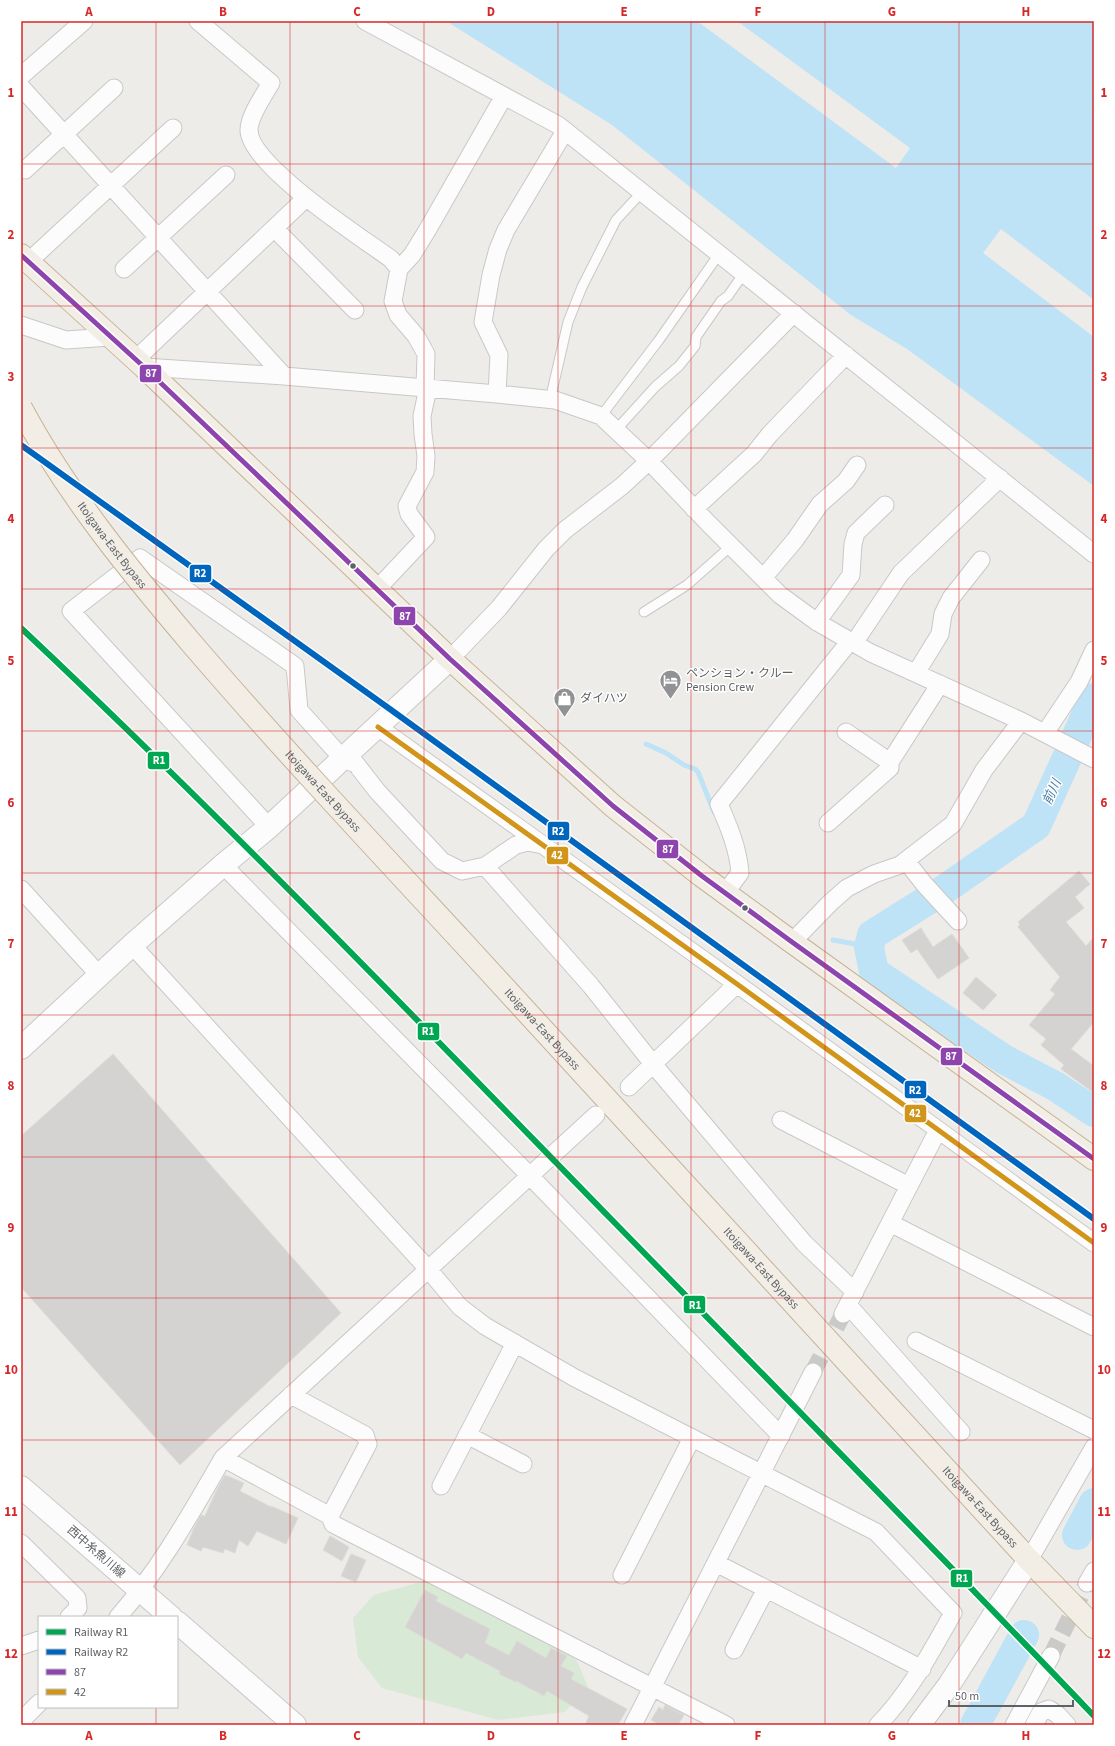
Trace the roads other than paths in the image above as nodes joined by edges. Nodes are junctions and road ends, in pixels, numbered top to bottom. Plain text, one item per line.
1 (84, 21) edge
2 (198, 21) edge
3 (365, 21) edge
4 (21, 76) edge
5 (21, 87) edge
6 (114, 88) dead end
7 (504, 96) junction
8 (173, 128) dead end
9 (565, 131) junction
10 (64, 134) junction
11 (25, 170) dead end
12 (226, 175) dead end
13 (110, 185) junction
14 (642, 192) junction
15 (306, 198) junction
16 (274, 228) junction
17 (159, 238) junction
18 (719, 254) junction
19 (25, 258) edge
20 (124, 269) dead end
21 (399, 269) junction
22 (744, 274) junction
23 (207, 290) junction
24 (355, 310) dead end
25 (794, 313) junction
26 (21, 325) edge
27 (110, 337) junction
28 (846, 355) junction
29 (140, 364) junction
30 (284, 376) junction
31 (427, 388) junction
32 (497, 394) junction
33 (550, 400) junction
34 (21, 408) edge
35 (600, 416) junction
36 (616, 430) junction
37 (649, 461) junction
38 (857, 465) dead end
39 (1000, 478) junction
40 (885, 505) dead end
41 (694, 509) junction
42 (731, 546) junction
43 (1094, 554) edge
44 (981, 560) dead end
45 (763, 578) junction
46 (377, 589) junction
47 (644, 612) dead end
48 (817, 622) junction
49 (852, 642) junction
50 (1094, 650) edge
51 (450, 659) junction
52 (916, 673) junction
53 (940, 684) junction
54 (1021, 721) junction
55 (378, 727) junction
56 (846, 732) dead end
57 (1051, 736) junction
58 (343, 759) junction
59 (1093, 759) edge
60 (890, 762) junction
61 (828, 823) dead end
62 (269, 827) junction
63 (543, 845) junction
64 (906, 861) junction
65 (223, 865) junction
66 (485, 866) junction
67 (21, 888) edge
68 (725, 893) junction
69 (958, 920) dead end
70 (792, 942) junction
71 (132, 945) junction
72 (100, 976) junction
73 (737, 984) junction
74 (21, 1048) edge
75 (653, 1064) junction
76 (629, 1087) dead end
77 (596, 1115) dead end
78 (781, 1120) dead end
79 (938, 1130) junction
80 (1094, 1158) edge
81 (530, 1176) junction
82 (909, 1186) junction
83 (890, 1223) junction
84 (1094, 1243) edge
85 (428, 1269) junction
86 (849, 1303) junction
87 (1094, 1327) edge
88 (916, 1341) dead end
89 (515, 1343) junction
90 (813, 1372) tunnel mouth
91 (291, 1395) junction
92 (1094, 1430) edge
93 (961, 1432) dead end
94 (467, 1435) junction
95 (781, 1436) junction
96 (692, 1438) junction
97 (1094, 1447) edge
98 (223, 1458) junction
99 (523, 1464) dead end
100 (762, 1474) junction
101 (441, 1486) dead end
102 (21, 1487) edge
103 (330, 1516) junction
104 (21, 1543) edge
105 (1029, 1560) junction
106 (716, 1563) junction
107 (622, 1575) dead end
108 (766, 1589) junction
109 (141, 1591) junction
110 (70, 1616) edge
111 (119, 1616) edge
112 (170, 1616) edge
113 (178, 1623) edge
114 (1094, 1627) edge
115 (38, 1640) edge
116 (21, 1646) edge
117 (734, 1650) dead end
118 (1051, 1656) tunnel mouth
119 (922, 1669) junction
120 (652, 1686) junction
121 (38, 1704) edge
122 (21, 1724) edge
123 (295, 1725) edge
124 (633, 1725) edge
125 (726, 1725) edge
126 (878, 1725) edge
127 (919, 1725) edge
128 (1014, 1725) edge
129 (1034, 1725) edge
130 (1067, 1725) edge

1 - 4 street
2 - 15 street
3 - 7 street
5 - 10 street
6 - 10 street
7 - 9 street
7 - 21 street
8 - 13 street
9 - 14 street
9 - 32 street
10 - 11 street
10 - 13 street
12 - 17 street
13 - 17 street
13 - 19 street
14 - 18 street
14 - 33 lane
15 - 16 street
15 - 21 street
16 - 23 street
16 - 24 street
17 - 20 street
17 - 23 street
18 - 22 street
18 - 35 lane
19 - 27 highway
21 - 31 street
22 - 25 street
22 - 36 lane
23 - 29 street
23 - 30 street
25 - 28 street
25 - 37 street
26 - 27 street
27 - 29 highway
28 - 39 street
28 - 41 street
29 - 30 street
29 - 46 highway
30 - 31 street
31 - 32 street
31 - 46 street
32 - 33 street
33 - 35 street
34 - 105 highway, Itoigawa-East Bypass, bridge
35 - 36 street
36 - 37 street
37 - 41 street
37 - 51 street
38 - 45 street
39 - 43 street
39 - 49 street
40 - 48 street
41 - 42 street
42 - 45 street
42 - 47 lane
44 - 52 street
45 - 48 street
46 - 51 highway
48 - 49 street
49 - 52 street
49 - 68 street
50 - 57 street
51 - 55 street
51 - 68 highway
52 - 53 street
53 - 54 street
53 - 60 street
54 - 57 street
54 - 64 street
55 - 58 street
55 - 63 street
56 - 60 street
57 - 59 street
58 - 62 street
58 - 62 street
58 - 66 street
60 - 61 street
62 - 65 street
63 - 66 street
63 - 73 street
64 - 69 street
64 - 70 street
65 - 71 street
65 - 81 street
66 - 75 street
67 - 72 street
68 - 70 highway
70 - 80 highway
71 - 72 street
71 - 85 street
72 - 74 street
73 - 75 street
73 - 79 street
75 - 76 street
75 - 86 street
77 - 81 street
78 - 82 street
79 - 82 street
79 - 84 street
81 - 85 street
81 - 95 street
82 - 83 street
83 - 86 street
83 - 87 street
85 - 89 street
85 - 91 street
86 - 93 street
88 - 92 street
89 - 94 street
89 - 96 street
90 - 95 street
91 - 98 street
91 - 103 street
94 - 99 street
94 - 101 street
95 - 100 street
96 - 100 street
96 - 107 street
97 - 105 street
98 - 103 street
98 - 109 street
100 - 106 street
100 - 119 street
102 - 109 street, 西中糸魚川線
103 - 120 street
104 - 110 street
105 - 114 highway, Itoigawa-East Bypass
105 - 127 street
106 - 108 street
106 - 120 street
108 - 117 street
108 - 119 street
109 - 111 street
109 - 112 street, 西中糸魚川線
113 - 123 street
115 - 116 street
118 - 128 street
119 - 126 street
120 - 124 street
120 - 125 street
121 - 122 street
129 - 130 street

